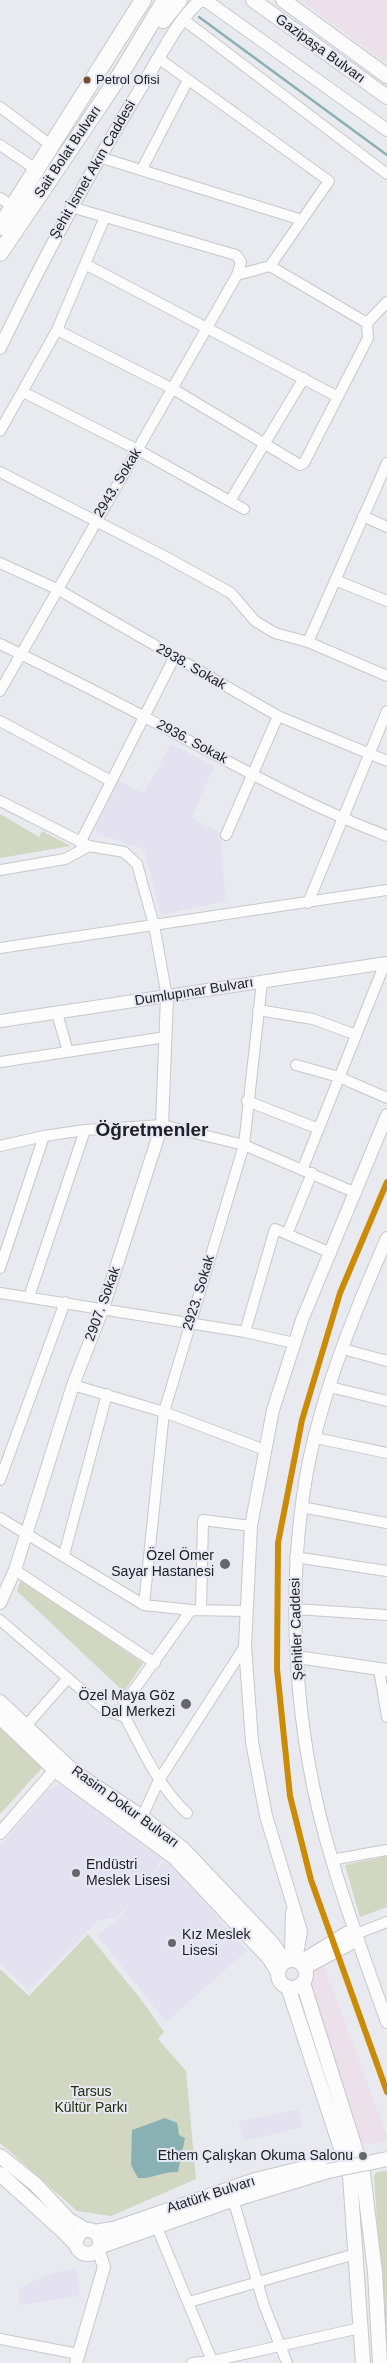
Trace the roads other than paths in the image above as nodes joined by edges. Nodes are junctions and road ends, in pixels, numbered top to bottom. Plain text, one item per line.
1 (143, 0) edge
2 (165, 0) edge
3 (179, 0) edge
4 (202, 0) edge
5 (253, 0) edge
6 (288, 1) edge
7 (184, 20) junction
8 (158, 58) junction
9 (120, 75) junction
10 (387, 76) edge
11 (188, 80) junction
12 (387, 97) edge
13 (0, 108) edge
14 (387, 130) edge
15 (0, 145) edge
16 (52, 146) junction
17 (99, 157) junction
18 (142, 169) junction
19 (37, 170) junction
20 (387, 174) edge
21 (7, 202) edge
22 (71, 208) junction
23 (105, 218) junction
24 (302, 220) junction
25 (0, 227) edge
26 (0, 253) edge
27 (85, 264) junction
28 (270, 266) junction
29 (237, 275) junction
30 (387, 302) edge
31 (366, 323) junction
32 (208, 326) junction
33 (57, 330) junction
34 (0, 348) edge
35 (304, 378) junction
36 (173, 389) junction
37 (22, 392) junction
38 (338, 397) junction
39 (0, 431) edge
40 (263, 445) junction
41 (138, 450) junction
42 (387, 463) edge
43 (0, 472) edge
44 (230, 501) junction
45 (244, 509) dead end
46 (363, 516) junction
47 (96, 521) junction
48 (387, 527) edge
49 (0, 563) edge
50 (335, 580) junction
51 (57, 589) junction
52 (387, 601) edge
53 (308, 642) junction
54 (0, 644) edge
55 (21, 654) junction
56 (174, 658) junction
57 (387, 676) edge
58 (0, 691) edge
59 (387, 711) edge
60 (143, 716) junction
61 (278, 716) junction
62 (0, 721) edge
63 (369, 753) junction
64 (387, 761) edge
65 (251, 774) junction
66 (112, 781) junction
67 (0, 801) edge
68 (343, 819) junction
69 (226, 835) dead end
70 (387, 836) edge
71 (85, 845) junction
72 (0, 870) edge
73 (387, 890) edge
74 (308, 903) junction
75 (154, 925) junction
76 (0, 948) edge
77 (386, 963) edge
78 (262, 982) junction
79 (167, 996) junction
80 (258, 1010) junction
81 (57, 1013) junction
82 (0, 1021) edge
83 (356, 1035) junction
84 (166, 1037) junction
85 (68, 1052) junction
86 (0, 1062) edge
87 (296, 1065) dead end
88 (339, 1078) junction
89 (387, 1098) edge
90 (247, 1101) junction
91 (387, 1115) edge
92 (162, 1125) junction
93 (319, 1128) junction
94 (85, 1130) junction
95 (44, 1136) junction
96 (244, 1145) junction
97 (0, 1146) edge
98 (307, 1170) junction
99 (356, 1193) junction
100 (287, 1234) junction
101 (387, 1238) edge
102 (331, 1253) junction
103 (383, 1259) edge
104 (0, 1268) edge
105 (0, 1293) edge
106 (29, 1297) junction
107 (64, 1302) junction
108 (104, 1308) junction
109 (189, 1324) junction
110 (245, 1332) junction
111 (294, 1343) junction
112 (343, 1349) junction
113 (387, 1361) edge
114 (73, 1385) junction
115 (330, 1387) junction
116 (107, 1394) junction
117 (387, 1401) edge
118 (164, 1412) junction
119 (316, 1438) junction
120 (265, 1450) junction
121 (387, 1453) edge
122 (0, 1480) edge
123 (301, 1507) junction
124 (0, 1518) edge
125 (387, 1523) edge
126 (251, 1526) junction
127 (25, 1534) junction
128 (64, 1555) junction
129 (296, 1557) junction
130 (15, 1570) junction
131 (387, 1570) edge
132 (0, 1603) edge
133 (144, 1605) junction
134 (295, 1608) junction
135 (196, 1610) junction
136 (245, 1611) junction
137 (387, 1616) edge
138 (0, 1620) edge
139 (245, 1646) junction
140 (297, 1657) junction
141 (155, 1663) junction
142 (383, 1670) edge
143 (68, 1678) junction
144 (0, 1702) edge
145 (116, 1714) junction
146 (0, 1717) edge
147 (387, 1717) edge
148 (25, 1727) junction
149 (55, 1770) junction
150 (159, 1780) junction
151 (187, 1813) dead end
152 (142, 1817) junction
153 (0, 1833) edge
154 (387, 1850) edge
155 (331, 1860) junction
156 (387, 1922) edge
157 (356, 1934) junction
158 (292, 1964) junction
159 (303, 1983) junction
160 (288, 1987) junction
161 (387, 2022) edge
162 (387, 2149) edge
163 (0, 2156) edge
164 (387, 2159) edge
165 (329, 2166) junction
166 (0, 2174) edge
167 (357, 2174) junction
168 (233, 2199) junction
169 (156, 2225) junction
170 (90, 2231) junction
171 (76, 2245) junction
172 (98, 2248) junction
173 (355, 2254) junction
174 (257, 2281) junction
175 (189, 2302) junction
176 (360, 2328) junction
177 (0, 2340) edge
178 (280, 2345) junction
179 (77, 2359) edge
180 (213, 2362) edge
181 (192, 2363) edge
182 (287, 2363) edge
183 (362, 2363) edge
184 (380, 2363) edge

1 - 16 highway
2 - 9 highway, Sait Bolat Bulvarı
3 - 9 highway
4 - 7 street, Şehit İsmet Akın Caddesi
4 - 14 street
5 - 12 main road, Gazipaşa Bulvarı
6 - 10 main road, Gazipaşa Bulvarı
7 - 8 street, Şehit İsmet Akın Caddesi
7 - 20 street
8 - 11 street
8 - 17 street, Şehit İsmet Akın Caddesi
9 - 26 highway, Sait Bolat Bulvarı
11 - 18 street
11 - 24 street
13 - 16 street
15 - 19 street
16 - 19 highway
17 - 18 street
17 - 22 street, Şehit İsmet Akın Caddesi
18 - 24 street
19 - 21 highway
21 - 25 highway
22 - 23 street
22 - 34 street, Şehit İsmet Akın Caddesi
23 - 27 street
23 - 29 street
24 - 28 street
27 - 32 street
27 - 33 street
28 - 29 street
28 - 31 street
29 - 32 street, 2943. Sokak
30 - 31 street
31 - 38 street
32 - 35 street
32 - 36 street, 2943. Sokak
33 - 36 street
33 - 37 street
35 - 38 street
35 - 40 street
36 - 40 street
36 - 41 street, 2943. Sokak
37 - 39 street
37 - 41 street
38 - 40 street
40 - 44 street
41 - 44 street
41 - 47 street, 2943. Sokak
42 - 46 street
43 - 47 street
44 - 45 street
46 - 48 street
46 - 50 street
47 - 51 street, 2943. Sokak
47 - 53 street
49 - 51 street, 2938. Sokak
50 - 52 street
50 - 53 street
51 - 55 street, 2943. Sokak
51 - 56 street, 2938. Sokak
53 - 57 street
54 - 55 street, 2936. Sokak
55 - 58 street, 2943. Sokak
55 - 60 street, 2936. Sokak
56 - 60 street
56 - 61 street, 2938. Sokak
59 - 63 street
60 - 65 street, 2936. Sokak
60 - 66 street
61 - 63 street, 2938. Sokak
61 - 65 street
62 - 66 street
63 - 64 street, 2938. Sokak
63 - 68 street
65 - 68 street, 2936. Sokak
65 - 69 street
66 - 71 street
67 - 71 street
68 - 70 street, 2936. Sokak
68 - 74 street
71 - 72 street
71 - 75 street
73 - 74 street
74 - 75 street
75 - 76 street
75 - 79 street
77 - 78 street, Dumlupınar Bulvarı
77 - 83 street
78 - 79 street, Dumlupınar Bulvarı
78 - 80 street, 2923. Sokak
79 - 81 street, Dumlupınar Bulvarı
79 - 84 street, 2907. Sokak
80 - 83 street
80 - 90 street, 2923. Sokak
81 - 82 street, Dumlupınar Bulvarı
81 - 85 street
83 - 88 street
84 - 85 street
84 - 92 street, 2907. Sokak
85 - 86 street
87 - 88 street
88 - 89 street
88 - 93 street
90 - 93 street
90 - 96 street, 2923. Sokak
91 - 99 street
92 - 94 street
92 - 96 street
92 - 108 street, 2907. Sokak
93 - 98 street
94 - 95 street
94 - 106 street
95 - 97 street
95 - 104 street
96 - 98 street
96 - 109 street, 2923. Sokak
98 - 99 street
98 - 100 street
99 - 102 street
100 - 102 street
100 - 110 street
101 - 103 street, Şehitler Caddesi
102 - 111 street
103 - 112 street, Şehitler Caddesi
105 - 106 street
106 - 107 street
107 - 108 street
107 - 122 street
108 - 109 street
108 - 114 street, 2907. Sokak
109 - 110 street
109 - 118 street, 2923. Sokak
110 - 111 street
111 - 120 street
112 - 113 street
112 - 115 street, Şehitler Caddesi
114 - 116 street
114 - 127 street, 2907. Sokak
115 - 117 street
115 - 119 street, Şehitler Caddesi
116 - 118 street
116 - 128 street
118 - 120 street
118 - 133 street, 2923. Sokak
119 - 121 street
119 - 123 street, Şehitler Caddesi
120 - 126 street
123 - 125 street
123 - 129 street, Şehitler Caddesi
124 - 127 street
126 - 135 street
126 - 136 street
127 - 128 street
127 - 130 street, 2907. Sokak
128 - 133 street
129 - 131 street
129 - 134 street, Şehitler Caddesi
130 - 132 street, 2907. Sokak
130 - 141 street
133 - 135 street
134 - 137 street
134 - 140 street, Şehitler Caddesi
135 - 136 street
135 - 141 street
136 - 139 street
138 - 143 street
139 - 150 street
139 - 158 street
140 - 142 street
140 - 155 street, Şehitler Caddesi
141 - 145 street
142 - 147 street
143 - 145 street
143 - 148 street
144 - 148 main road, Rasim Dokur Bulvarı
145 - 150 street
146 - 149 main road
148 - 152 main road, Rasim Dokur Bulvarı
149 - 153 street
149 - 158 main road
150 - 151 street
150 - 152 street
152 - 158 main road, Rasim Dokur Bulvarı
154 - 155 street
155 - 157 street, Şehitler Caddesi
156 - 157 street
157 - 158 street
157 - 161 street, Şehitler Caddesi
158 - 159 main road
158 - 160 main road
159 - 160 main road
159 - 167 main road
160 - 167 main road
162 - 165 main road
163 - 170 main road
164 - 165 main road, bridge
165 - 168 main road, Atatürk Bulvarı
165 - 170 main road, Atatürk Bulvarı
166 - 171 main road
167 - 173 main road
167 - 184 main road
168 - 169 main road, Atatürk Bulvarı
168 - 174 street
169 - 172 main road, Atatürk Bulvarı
169 - 175 street
170 - 171 main road
170 - 172 main road
171 - 172 main road
172 - 179 street
173 - 174 street
173 - 176 main road
174 - 175 street
174 - 178 street
175 - 180 street
176 - 178 street
176 - 183 main road
177 - 179 street
178 - 180 street
178 - 182 street
180 - 181 street

